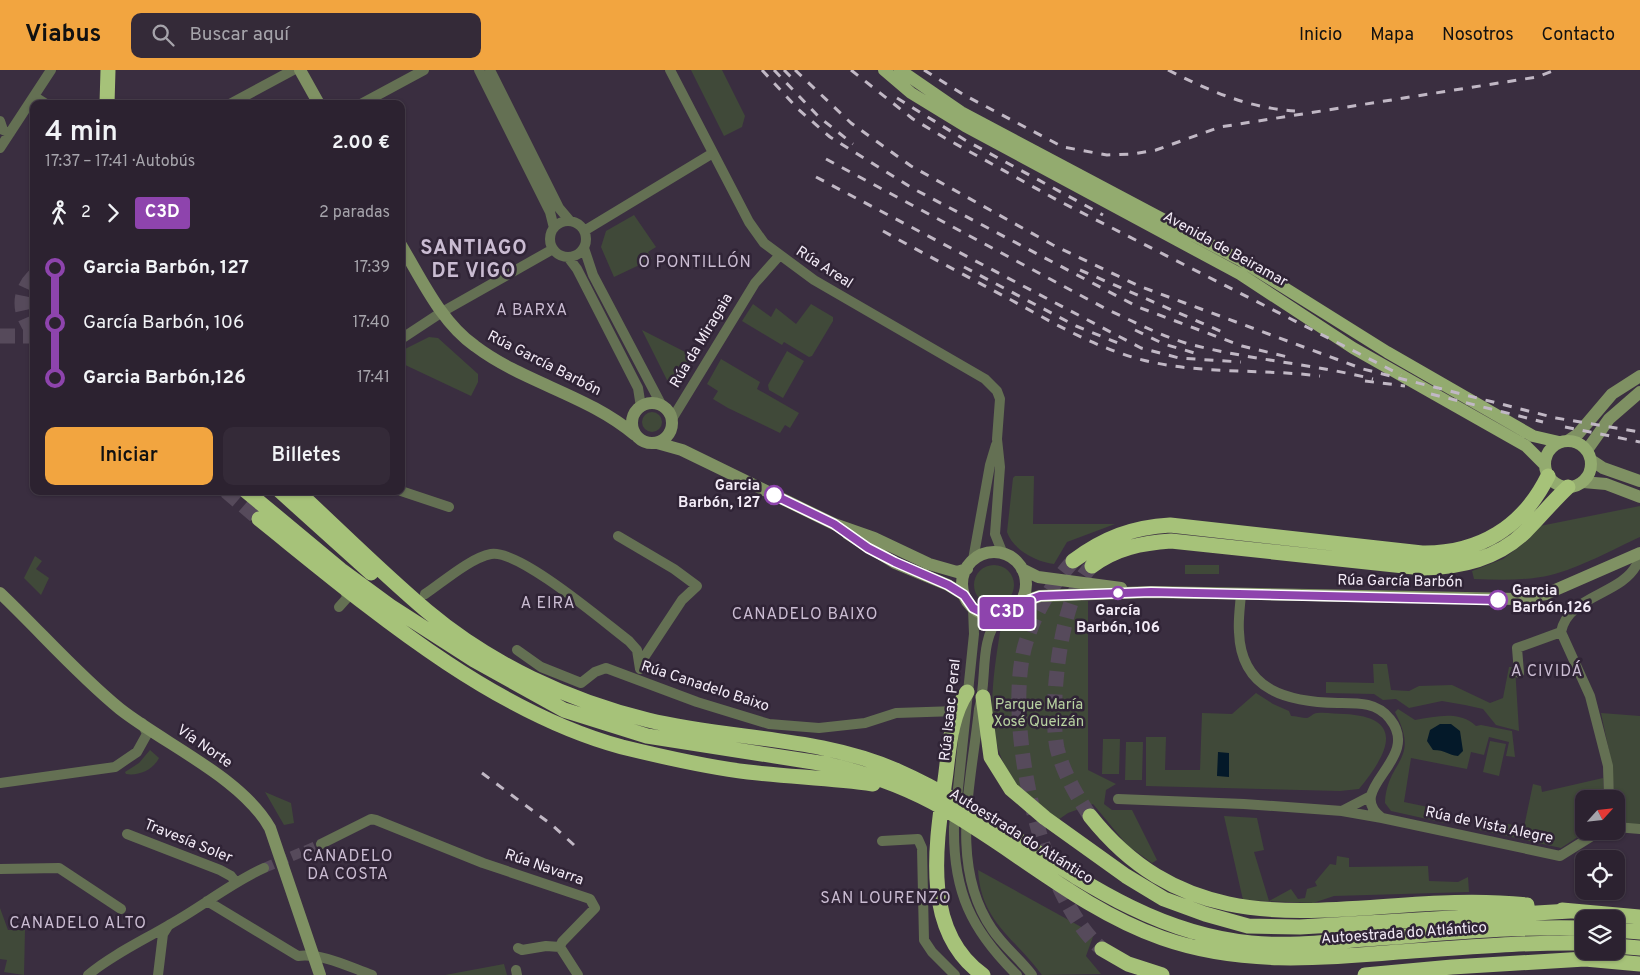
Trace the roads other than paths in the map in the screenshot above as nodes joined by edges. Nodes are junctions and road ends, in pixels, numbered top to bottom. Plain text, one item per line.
1 (51, 70) edge
2 (108, 70) edge
3 (293, 70) edge
4 (300, 70) edge
5 (424, 70) edge
6 (479, 70) edge
7 (490, 70) edge
8 (670, 70) edge
9 (884, 70) edge
10 (900, 70) edge
11 (35, 97) junction
12 (33, 100) edge
13 (40, 100) edge
14 (107, 100) edge
15 (237, 100) edge
16 (317, 100) edge
17 (368, 100) edge
18 (30, 104) edge
19 (0, 121) edge
20 (10, 133) junction
21 (0, 148) edge
22 (713, 153) junction
23 (1095, 190) junction
24 (570, 221) junction
25 (554, 228) junction
26 (584, 230) junction
27 (553, 248) junction
28 (584, 248) junction
29 (405, 252) edge
30 (779, 256) junction
31 (568, 257) junction
32 (442, 312) junction
33 (405, 336) edge
34 (1640, 376) edge
35 (1640, 392) edge
36 (662, 406) junction
37 (638, 409) junction
38 (604, 413) junction
39 (672, 419) junction
40 (670, 433) junction
41 (635, 434) junction
42 (997, 439) junction
43 (1564, 441) junction
44 (657, 443) junction
45 (682, 450) junction
46 (1589, 455) junction
47 (1546, 470) junction
48 (1640, 481) edge
49 (1583, 482) junction
50 (1568, 487) junction
51 (405, 492) edge
52 (251, 495) edge
53 (271, 495) edge
54 (284, 495) edge
55 (301, 495) edge
56 (1640, 497) edge
57 (449, 507) dead end
58 (259, 518) tunnel mouth
59 (834, 524) junction
60 (618, 536) dead end
61 (1638, 553) edge
62 (1003, 554) junction
63 (1074, 561) tunnel mouth
64 (970, 564) junction
65 (1092, 566) tunnel mouth
66 (1022, 569) junction
67 (1151, 592) junction
68 (0, 593) edge
69 (425, 594) dead end
70 (1241, 594) junction
71 (350, 595) junction
72 (964, 595) junction
73 (1020, 603) junction
74 (339, 608) dead end
75 (973, 608) junction
76 (1000, 616) junction
77 (1561, 632) junction
78 (478, 648) junction
79 (457, 649) junction
80 (517, 650) dead end
81 (640, 669) junction
82 (1519, 673) dead end
83 (636, 680) junction
84 (967, 692) junction
85 (983, 697) junction
86 (957, 711) junction
87 (149, 731) junction
88 (0, 782) edge
89 (900, 788) junction
90 (1609, 790) edge
91 (934, 795) junction
92 (1118, 799) dead end
93 (1370, 802) junction
94 (1342, 811) junction
95 (1353, 813) junction
96 (1090, 816) tunnel mouth
97 (1382, 818) junction
98 (977, 821) junction
99 (1625, 828) edge
100 (1640, 829) edge
101 (127, 834) dead end
102 (1586, 840) edge
103 (882, 841) dead end
104 (321, 844) tunnel mouth
105 (264, 868) tunnel mouth
106 (0, 869) edge
107 (235, 881) junction
108 (207, 901) junction
109 (120, 909) dead end
110 (1570, 910) junction
111 (1640, 917) edge
112 (168, 926) junction
113 (1575, 928) edge
114 (1625, 931) edge
115 (1640, 932) edge
116 (151, 934) junction
117 (1575, 943) edge
118 (162, 944) junction
119 (1625, 947) edge
120 (518, 948) dead end
121 (560, 948) junction
122 (1640, 948) edge
123 (1102, 949) tunnel mouth
124 (314, 957) junction
125 (1640, 964) edge
126 (1452, 967) junction
127 (88, 975) edge
128 (158, 975) edge
129 (320, 975) edge
130 (372, 975) edge
131 (578, 975) edge
132 (955, 975) edge
133 (983, 975) edge
134 (1017, 975) edge
135 (1032, 975) edge
136 (1162, 975) edge
137 (1365, 975) edge
138 (1430, 975) edge

1 - 11 street
2 - 14 highway
3 - 15 street
4 - 16 main road
5 - 17 street
6 - 25 street
7 - 24 street
8 - 22 street, Rúa Areal
9 - 23 main road, Avenida de Beiramar
10 - 23 main road, Avenida de Beiramar
11 - 12 street
11 - 13 street
18 - 20 street
19 - 20 street
20 - 21 street
22 - 26 street
22 - 30 street, Rúa Areal
23 - 43 main road, Avenida de Beiramar
23 - 47 main road, Avenida de Beiramar
24 - 25 street
24 - 26 street
25 - 27 street
26 - 28 street
27 - 31 street
27 - 32 street
28 - 31 street
28 - 36 street
29 - 32 main road, Rúa García Barbón
30 - 39 street, Rúa da Miragaia
30 - 42 street, Rúa Areal
31 - 37 street
32 - 33 street
32 - 38 main road, Rúa García Barbón
34 - 43 main road
35 - 46 main road
36 - 37 main road
36 - 39 main road
37 - 38 main road, Rúa García Barbón
37 - 41 main road
38 - 41 main road, Rúa García Barbón
39 - 40 main road
40 - 44 main road
40 - 45 main road
41 - 44 main road
42 - 62 street, Rúa Areal
42 - 64 street, Rúa Areal
43 - 46 main road
43 - 47 main road
44 - 45 main road
45 - 59 main road
46 - 48 main road
46 - 49 main road
47 - 50 main road
47 - 63 highway
49 - 50 main road
49 - 56 main road
50 - 65 highway
51 - 57 street
52 - 79 highway
53 - 79 highway
54 - 78 highway
55 - 78 highway
58 - 71 highway
59 - 64 main road
59 - 72 main road
60 - 81 street
61 - 70 main road, Rúa García Barbón
61 - 77 street
62 - 64 main road
62 - 66 main road
64 - 72 main road
66 - 67 main road, Rúa García Barbón
66 - 73 main road
67 - 70 main road, Rúa García Barbón
67 - 73 main road, Rúa García Barbón
68 - 87 main road, Vía Norte
69 - 81 street
70 - 93 street
71 - 74 street
71 - 89 highway
72 - 75 main road
73 - 76 main road
75 - 76 main road
75 - 84 street, Rúa Isaac Peral
76 - 85 street, Rúa Isaac Peral
77 - 82 street
77 - 90 street
78 - 91 highway, Autoestrada do Atlántico
79 - 89 highway, Autoestrada do Atlántico
80 - 83 street, Rúa Canadelo Baixo
81 - 83 street
83 - 86 street, Rúa Canadelo Baixo
84 - 86 highway
84 - 134 street, Rúa Isaac Peral
85 - 110 highway
85 - 135 street, Rúa Isaac Peral
86 - 133 highway
87 - 88 street
87 - 124 main road, Vía Norte
89 - 91 highway, Autoestrada do Atlántico
91 - 98 highway, Autoestrada do Atlántico
92 - 94 street, Rúa de Vista Alegre
93 - 94 street
93 - 95 street
93 - 97 street
94 - 95 street, Rúa de Vista Alegre
95 - 97 street, Rúa de Vista Alegre
96 - 110 highway
97 - 102 street, Rúa de Vista Alegre
98 - 113 highway, Autoestrada do Atlántico
98 - 117 highway, Autoestrada do Atlántico
99 - 100 street
101 - 107 street, Travesía Soler
103 - 132 street
104 - 121 street, Rúa Navarra
105 - 107 street
106 - 109 street
107 - 108 street
108 - 112 street
108 - 124 street
110 - 111 highway
112 - 116 street
112 - 118 street
114 - 115 highway
116 - 118 street
116 - 127 street
118 - 128 street
119 - 122 highway
120 - 121 street
121 - 131 street
123 - 136 highway
124 - 129 main road, Vía Norte
124 - 130 street
125 - 126 highway
126 - 137 highway
126 - 138 highway

